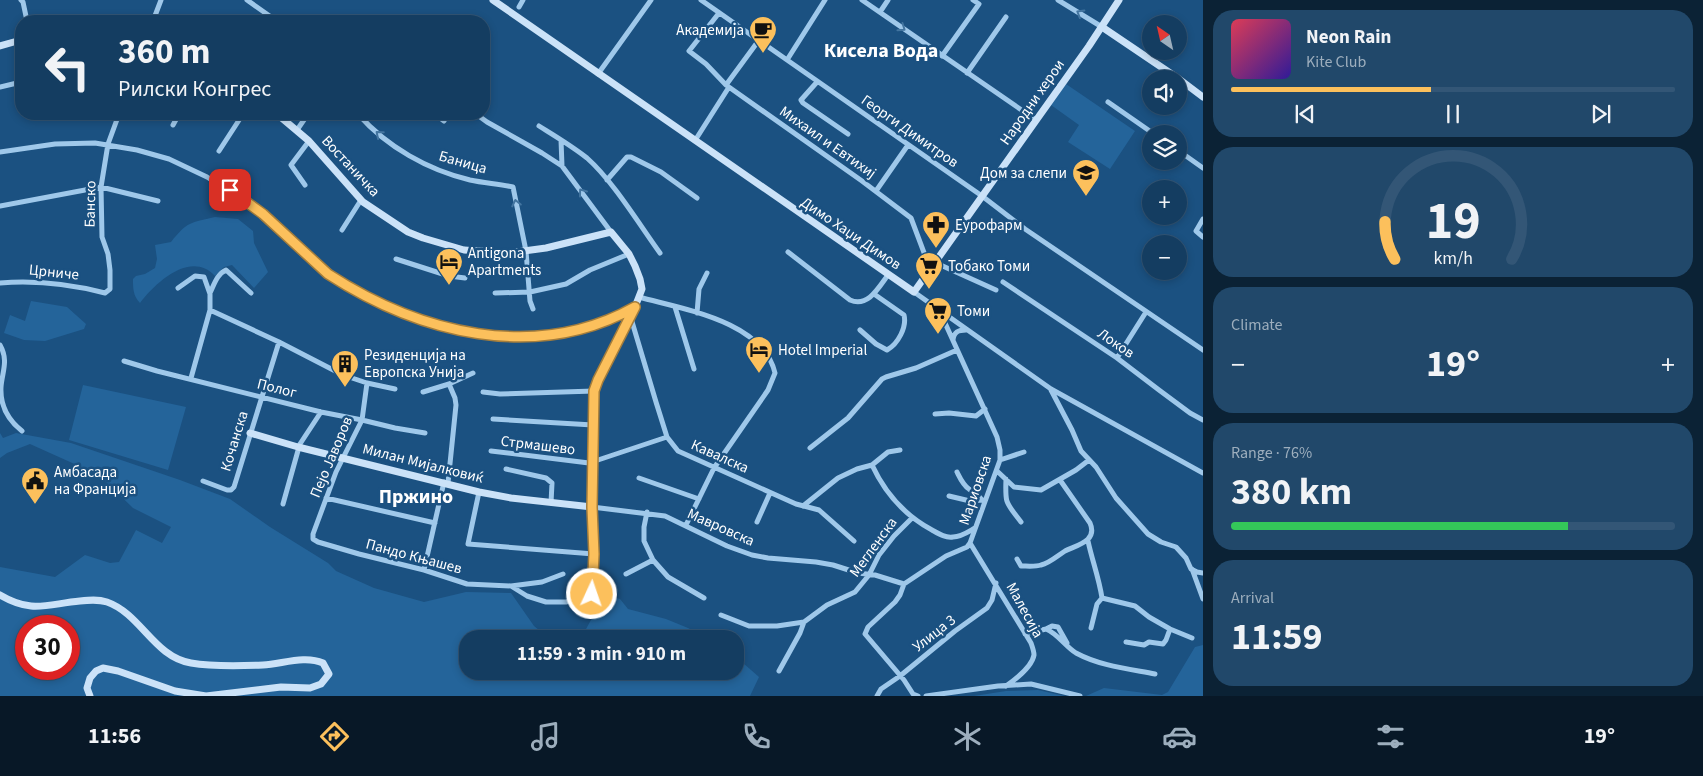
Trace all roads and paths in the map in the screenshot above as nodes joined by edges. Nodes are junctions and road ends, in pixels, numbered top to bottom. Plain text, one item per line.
1 (161, 0) edge
2 (246, 0) edge
3 (493, 0) edge
4 (523, 0) edge
5 (651, 0) edge
6 (701, 0) edge
7 (825, 0) edge
8 (862, 0) edge
9 (888, 0) edge
10 (973, 0) edge
11 (1058, 0) edge
12 (1119, 0) edge
13 (23, 1) edge
14 (519, 7) dead end
15 (719, 12) junction
16 (880, 12) junction
17 (26, 15) edge
18 (155, 15) edge
19 (267, 15) edge
20 (1006, 17) dead end
21 (1102, 26) junction
22 (759, 40) junction
23 (15, 42) edge
24 (0, 46) edge
25 (942, 56) junction
26 (787, 60) junction
27 (1166, 70) edge
28 (967, 73) junction
29 (598, 74) junction
30 (817, 82) junction
31 (15, 84) edge
32 (1187, 85) edge
33 (728, 86) junction
34 (0, 88) edge
35 (1203, 97) edge
36 (1108, 102) dead end
37 (117, 120) edge
38 (176, 120) edge
39 (238, 120) edge
40 (284, 120) edge
41 (304, 120) edge
42 (363, 120) edge
43 (484, 120) edge
44 (1036, 120) junction
45 (173, 125) dead end
46 (539, 126) dead end
47 (1142, 126) edge
48 (297, 130) junction
49 (848, 134) dead end
50 (696, 139) dead end
51 (561, 140) junction
52 (309, 141) junction
53 (108, 144) junction
54 (908, 145) junction
55 (218, 151) dead end
56 (0, 152) edge
57 (1187, 157) edge
58 (562, 166) junction
59 (1203, 168) edge
60 (607, 180) junction
61 (306, 185) dead end
62 (101, 187) junction
63 (876, 191) junction
64 (982, 196) junction
65 (697, 198) dead end
66 (360, 200) junction
67 (158, 201) dead end
68 (0, 206) edge
69 (1203, 219) edge
70 (342, 230) dead end
71 (611, 232) junction
72 (1203, 237) edge
73 (455, 248) junction
74 (526, 251) junction
75 (788, 252) dead end
76 (660, 253) dead end
77 (629, 254) junction
78 (396, 259) dead end
79 (935, 265) junction
80 (707, 273) dead end
81 (888, 275) junction
82 (449, 276) junction
83 (465, 278) dead end
84 (1003, 282) dead end
85 (0, 283) edge
86 (178, 288) dead end
87 (996, 290) dead end
88 (530, 292) junction
89 (914, 292) junction
90 (251, 293) dead end
91 (495, 293) dead end
92 (105, 294) joint
93 (210, 294) junction
94 (874, 294) junction
95 (639, 297) junction
96 (635, 307) junction
97 (675, 307) junction
98 (533, 309) dead end
99 (210, 310) junction
100 (697, 312) junction
101 (940, 312) junction
102 (1146, 312) junction
103 (630, 315) junction
104 (613, 319) junction
105 (626, 323) junction
106 (860, 330) dead end
107 (966, 330) junction
108 (953, 340) junction
109 (279, 342) junction
110 (0, 345) edge
111 (957, 350) junction
112 (1203, 350) edge
113 (1117, 358) junction
114 (124, 361) dead end
115 (694, 369) dead end
116 (473, 373) dead end
117 (191, 378) junction
118 (367, 382) junction
119 (449, 384) junction
120 (395, 389) dead end
121 (1051, 390) junction
122 (594, 391) junction
123 (423, 392) dead end
124 (483, 392) dead end
125 (260, 397) junction
126 (985, 409) junction
127 (321, 412) junction
128 (935, 414) dead end
129 (493, 419) dead end
130 (362, 420) junction
131 (1203, 420) edge
132 (594, 425) junction
133 (22, 432) dead end
134 (250, 433) junction
135 (425, 433) dead end
136 (668, 437) junction
137 (299, 447) junction
138 (810, 448) dead end
139 (900, 450) dead end
140 (491, 451) dead end
141 (1024, 452) dead end
142 (343, 457) junction
143 (1000, 460) junction
144 (1089, 460) junction
145 (593, 461) junction
146 (872, 465) junction
147 (714, 468) junction
148 (506, 469) dead end
149 (997, 470) junction
150 (957, 472) dead end
151 (1203, 473) edge
152 (639, 478) dead end
153 (1006, 479) junction
154 (1060, 480) junction
155 (203, 481) dead end
156 (446, 483) junction
157 (479, 492) junction
158 (770, 492) junction
159 (949, 496) dead end
160 (326, 498) junction
161 (699, 499) junction
162 (984, 500) junction
163 (551, 503) junction
164 (283, 504) dead end
165 (803, 506) junction
166 (592, 507) junction
167 (647, 512) junction
168 (912, 518) junction
169 (757, 522) dead end
170 (1021, 522) dead end
171 (435, 523) junction
172 (686, 525) junction
173 (975, 528) junction
174 (313, 540) joint
175 (854, 540) dead end
176 (1088, 541) junction
177 (970, 543) junction
178 (594, 554) junction
179 (1018, 559) dead end
180 (653, 560) junction
181 (1192, 569) junction
182 (424, 570) junction
183 (1203, 573) edge
184 (562, 574) dead end
185 (626, 574) dead end
186 (869, 575) junction
187 (996, 583) junction
188 (904, 584) junction
189 (511, 586) junction
190 (0, 595) edge
191 (704, 598) dead end
192 (1102, 598) junction
193 (1203, 599) edge
194 (721, 615) dead end
195 (804, 622) junction
196 (1091, 628) dead end
197 (1170, 629) junction
198 (1025, 634) junction
199 (1192, 638) dead end
200 (1126, 642) dead end
201 (779, 671) dead end
202 (1155, 674) dead end
203 (900, 676) junction
204 (1006, 686) junction
205 (90, 696) edge
206 (877, 696) edge
207 (918, 696) edge
208 (926, 696) edge
209 (1080, 696) edge

1 - 18 street
2 - 19 street
3 - 29 street, Димо Хаџи Димов
4 - 14 street
5 - 29 street
6 - 15 street, Георги Димитров
7 - 26 street
8 - 16 street
9 - 16 street
10 - 25 street
21 -> 11 street
12 - 21 street, Народни херои
13 - 17 street
15 - 22 street, Георги Димитров
15 - 33 street, Михаил и Евтихиј
16 -> 25 street
20 - 28 street
21 - 27 street
21 - 44 street, Народни херои
22 - 26 street, Георги Димитров
22 - 33 street
23 - 24 street
25 - 28 street
26 - 30 street, Георги Димитров
28 - 44 street
29 - 81 street, Димо Хаџи Димов
30 - 49 street
30 - 54 street, Георги Димитров
31 - 34 street
32 - 35 street
33 - 50 street
33 - 63 street, Михаил и Евтихиј
36 - 47 street
37 - 53 street, Банско
38 - 45 street
39 - 55 street
40 - 48 street, Востаничка
41 - 48 street
74 -> 42 street, Баница
43 - 58 street
44 - 64 street, Народни херои
46 - 51 street
48 - 52 street, Востаничка
51 - 58 street
51 - 60 street
52 - 61 street
52 - 66 street, Востаничка
53 - 56 street
53 - 62 street, Банско
53 - 104 street
54 - 63 street
54 - 64 street, Георги Димитров
57 - 59 street
71 -> 58 street
60 - 65 street
60 - 76 street
62 - 67 street
62 - 68 street
62 - 92 street, Банско
63 - 79 street, Михаил и Евтихиј
64 - 79 street, Народни херои
64 - 102 street, Георги Димитров
66 - 70 street
66 - 73 street, Востаничка
69 - 72 street
71 - 74 street, Востаничка
71 - 77 street
73 - 74 street, Востаничка
73 - 82 street
74 - 88 street
75 - 94 street
77 - 88 street
77 - 95 street
78 - 82 street
79 - 87 street
79 - 89 street, Народни херои
80 - 100 street
81 - 89 street, Димо Хаџи Димов
81 - 94 street
82 - 83 street
84 - 113 street, Локов
85 - 92 street, Црниче
86 - 93 street
88 - 91 street
88 - 98 street
89 - 101 street, Димо Хаџи Димов
90 - 93 street
93 - 99 street
94 - 106 street
95 - 96 street
95 - 97 street
96 - 103 street
96 - 104 street
97 - 100 street
97 - 115 street
99 - 109 street
99 - 117 street
100 - 147 street
101 - 107 street, Димо Хаџи Димов
101 - 108 street, Мариовска
102 - 112 street, Георги Димитров
102 - 113 street
103 - 105 street
103 - 136 street, Кавалска
104 - 105 street
105 - 122 street
107 - 108 street
107 - 121 street, Димо Хаџи Димов
108 - 111 street, Мариовска
109 - 118 street
109 - 125 street, Кочанска
110 - 133 street
111 - 126 street, Мариовска
111 - 138 street
113 - 131 street, Локов
114 - 117 street, Полог
116 - 119 street
117 - 125 street, Полог
118 - 120 street
118 - 130 street, Пејо Јаворов
119 - 123 street
119 - 156 street
121 - 144 street
121 - 151 street, Димо Хаџи Димов
122 - 124 street
122 - 132 street
125 - 127 street, Полог
125 - 134 street, Кочанска
126 - 128 street
126 - 143 street, Мариовска
127 - 130 street, Полог
127 - 137 street
129 - 132 street
130 - 135 street, Полог
130 - 142 street, Пејо Јаворов
132 - 145 street
134 - 137 street, Милан Мијалковиќ
134 - 155 street, Кочанска
136 - 145 street, Стрмашево
136 - 147 street, Кавалска
137 - 142 street, Милан Мијалковиќ
137 - 164 street
139 - 146 street
140 - 145 street, Стрмашево
141 - 143 street
142 - 156 street, Милан Мијалковиќ
142 - 160 street, Пејо Јаворов
143 - 149 street, Мариовска
144 - 154 street
144 - 181 street
145 - 166 street
146 - 165 street
146 - 168 street
147 - 158 street, Кавалска
147 - 161 street
148 - 163 street
149 - 153 street
149 - 162 street, Мариовска
150 - 162 street
152 - 161 street
153 - 154 street
153 - 170 street
154 - 176 street
156 - 157 street, Милан Мијалковиќ
156 - 171 street
157 - 163 street, Милан Мијалковиќ
157 - 178 street
158 - 165 street, Кавалска
158 - 169 street
159 - 162 street
160 - 171 street
160 - 174 street, Пејо Јаворов
161 - 172 street
162 - 173 street, Мариовска
163 - 166 street, Милан Мијалковиќ
165 - 175 street, Кавалска
166 - 167 street, Мавровска
166 - 178 street
167 - 172 street, Мавровска
167 - 180 street
168 - 173 street
168 - 186 street, Мегленска
171 - 182 street
172 - 186 street, Мавровска
173 - 177 street, Мариовска
174 - 182 street, Пандо Књашев
176 - 179 street
176 - 192 street
177 - 187 street, Малесија
177 - 188 street, Мариовска
178 - 189 street, Пандо Књашев
180 - 185 street
180 - 191 street
181 - 183 street
181 - 193 street
182 - 189 street, Пандо Књашев
184 - 189 street, Пандо Књашев
186 - 188 street
186 - 195 street, Мегленска
187 - 198 street, Малесија
187 - 203 street, Улица 3
188 - 203 street
190 - 205 street
192 - 196 street
192 - 197 street
194 - 195 street, Мегленска
195 - 201 street, Мегленска
197 - 199 street
197 - 200 street
198 - 202 street
198 - 204 street, Малесија
203 - 206 street, Улица 3
203 - 207 street
204 - 208 street
204 - 209 street

